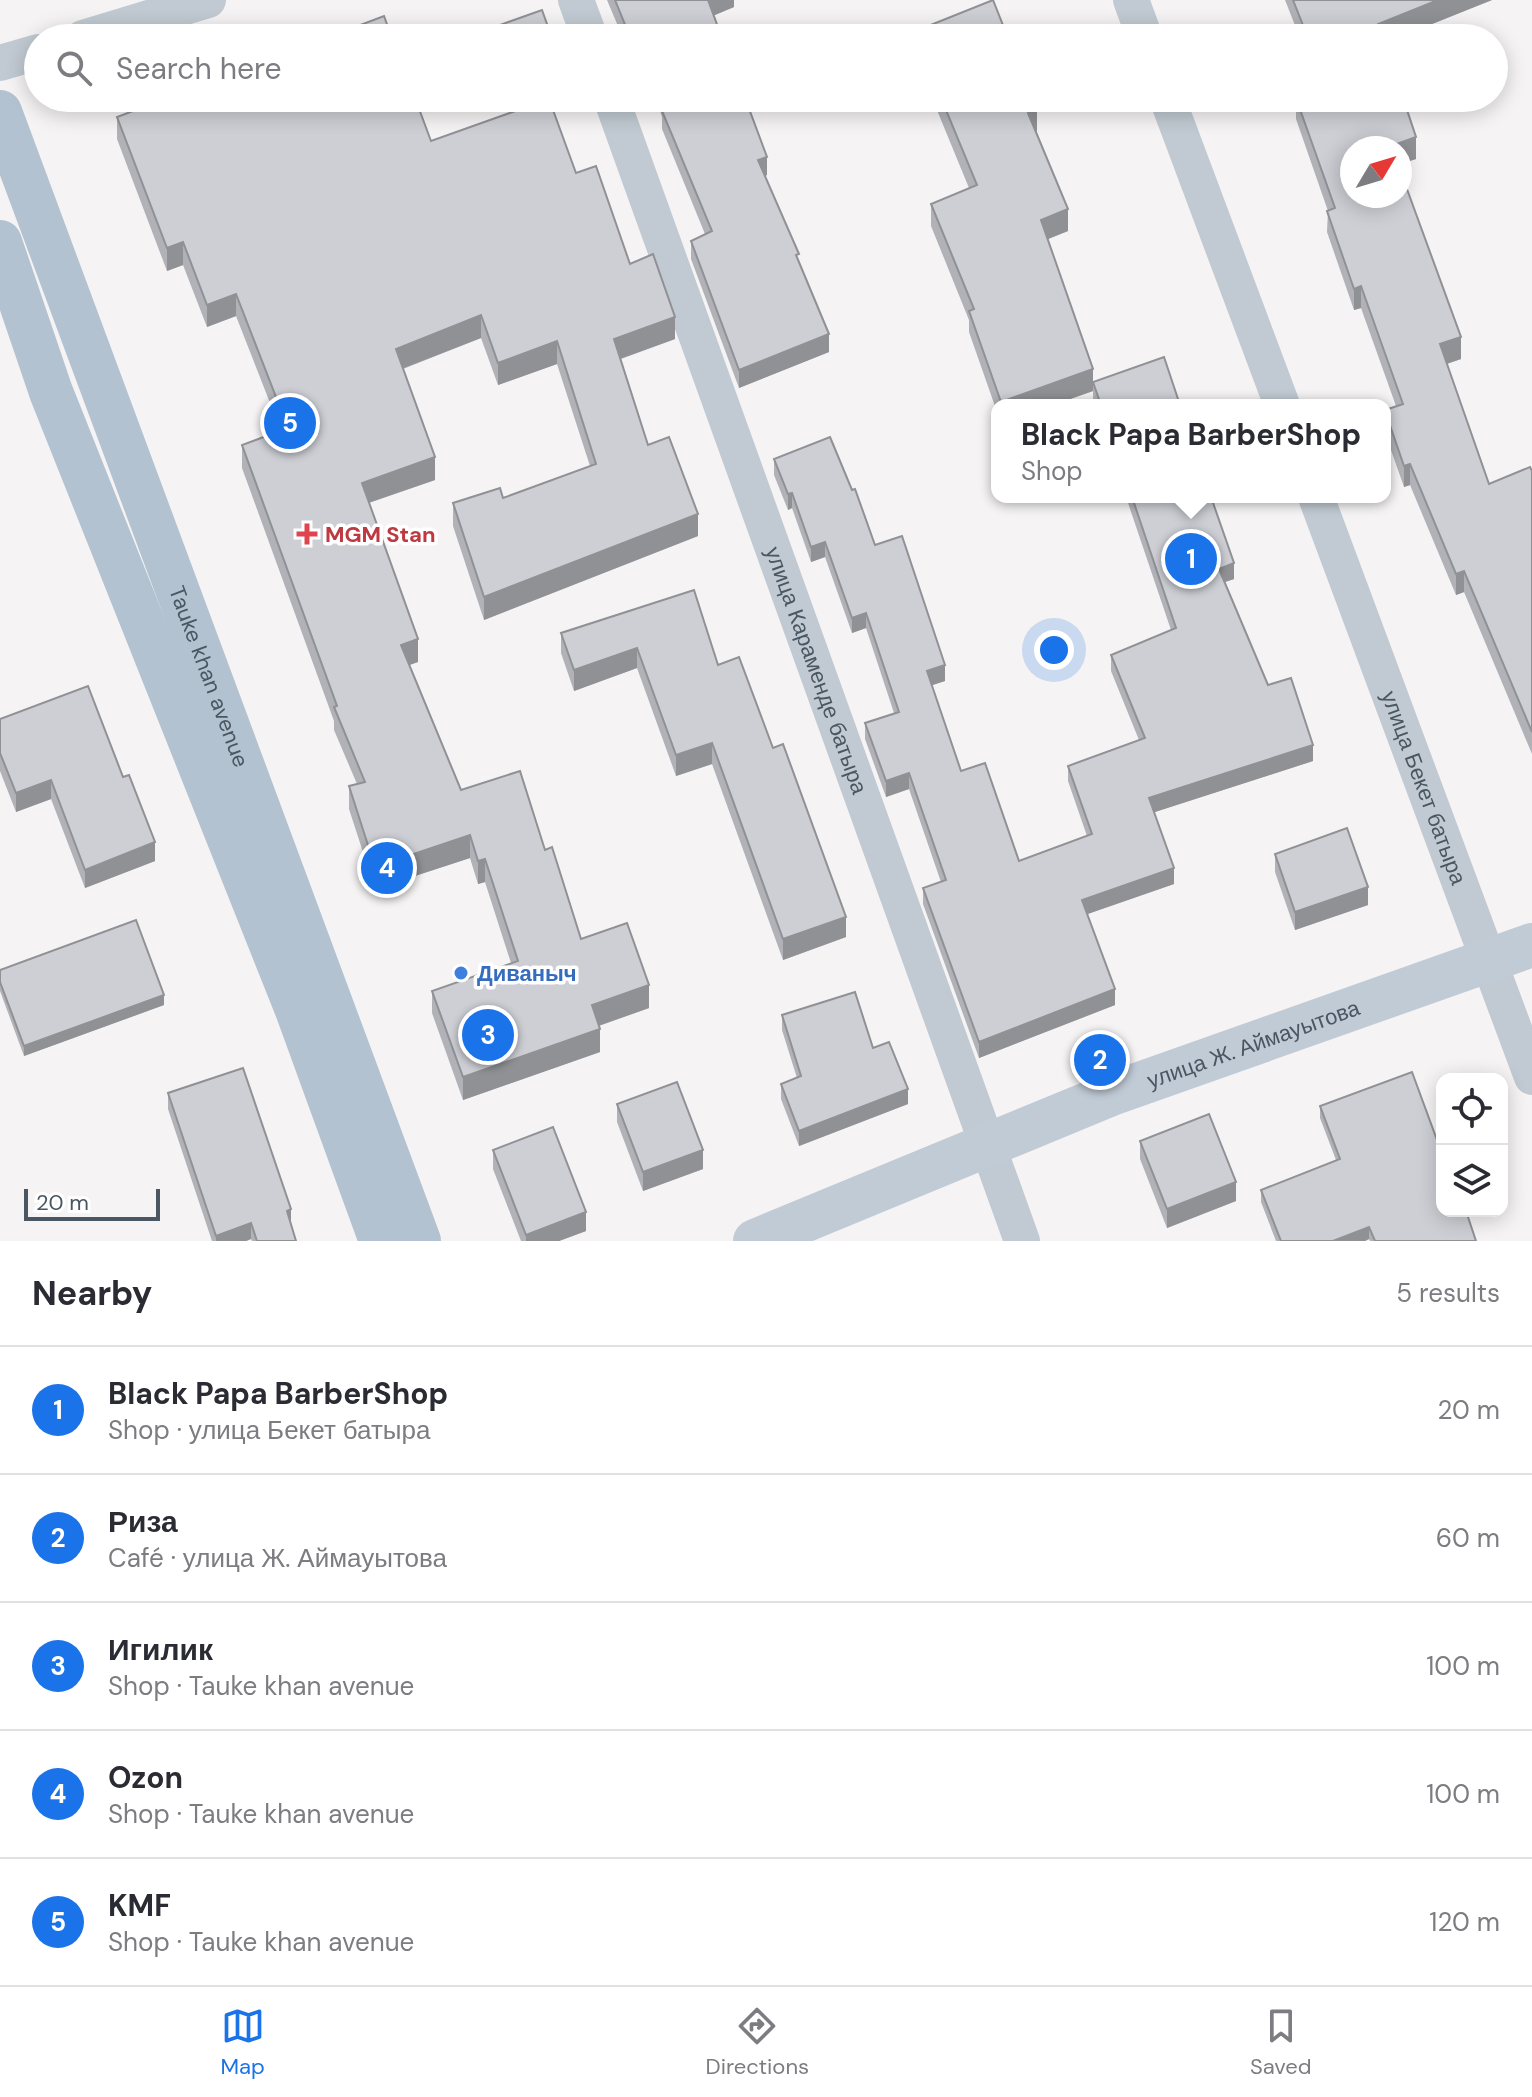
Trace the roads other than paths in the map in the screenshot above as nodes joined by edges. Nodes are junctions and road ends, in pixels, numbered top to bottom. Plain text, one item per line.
1 (208, 0) edge
2 (576, 0) edge
3 (1131, 0) edge
4 (129, 24) edge
5 (585, 24) edge
6 (1140, 24) edge
7 (24, 56) edge
8 (0, 63) edge
9 (0, 112) edge
10 (616, 112) edge
11 (1172, 112) edge
12 (54, 262) junction
13 (4, 266) edge
14 (1280, 399) edge
15 (1318, 503) edge
16 (1532, 945) edge
17 (1489, 961) junction
18 (1532, 1077) edge
19 (986, 1146) junction
20 (381, 1241) edge
21 (419, 1241) edge
22 (755, 1241) edge
23 (1022, 1241) edge

1 - 4 street
2 - 5 street
3 - 6 street
7 - 8 street
9 - 12 main road, Tauke khan avenue
10 - 19 street, улица Караменде батыра
11 - 14 street
12 - 13 street
12 - 21 main road, Tauke khan avenue
13 - 20 main road, Tauke khan avenue
15 - 17 street, улица Бекет батыра
16 - 17 street, улица Ж. Аймауытова
17 - 18 street, улица Бекет батыра
17 - 19 street, улица Ж. Аймауытова
19 - 22 street, улица Ж. Аймауытова
19 - 23 street, улица Караменде батыра

